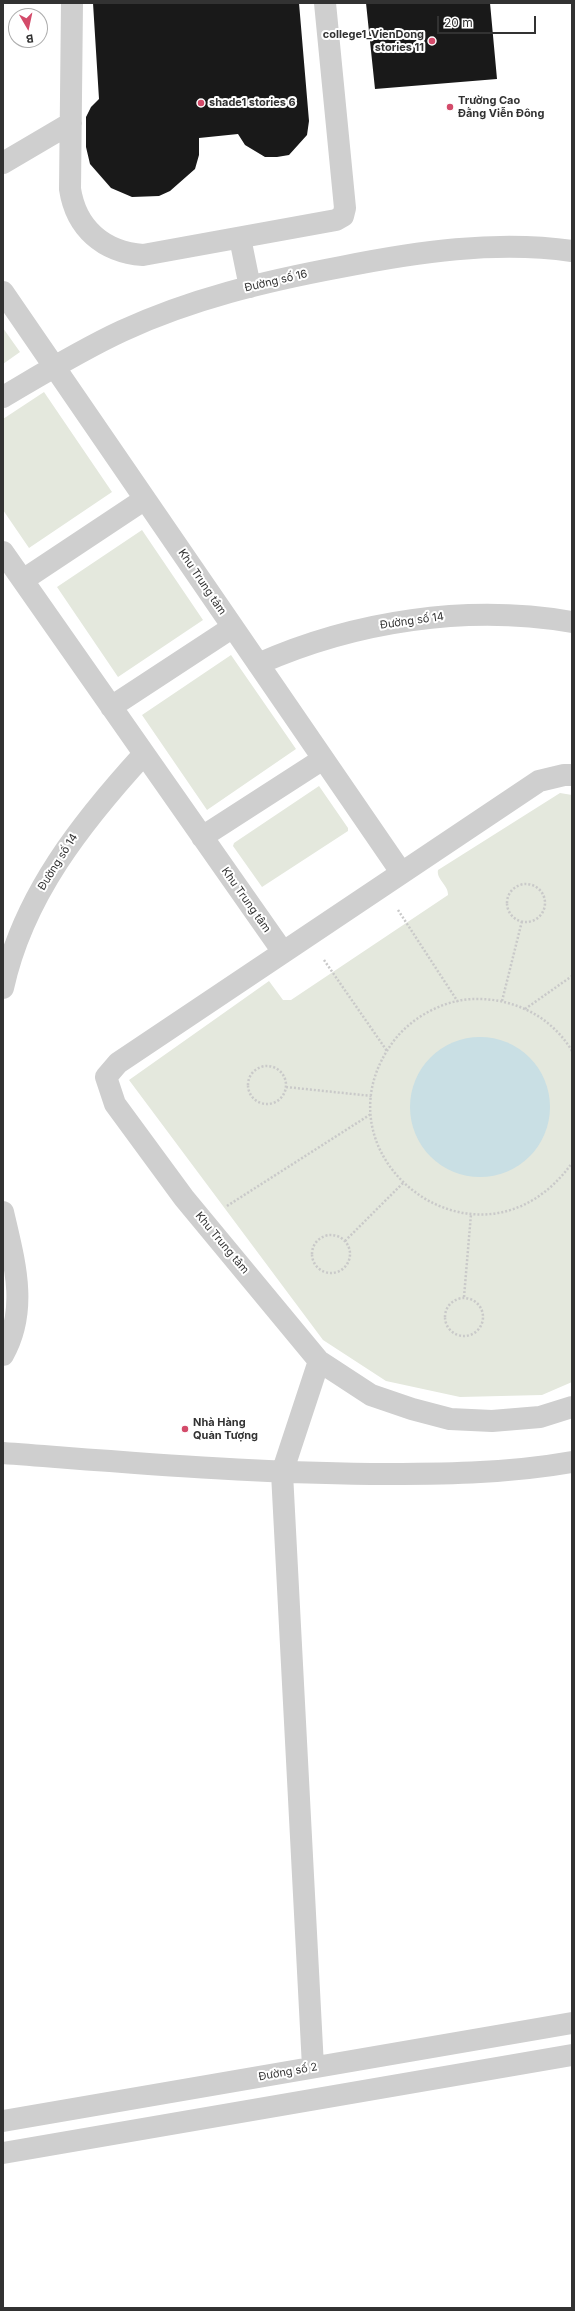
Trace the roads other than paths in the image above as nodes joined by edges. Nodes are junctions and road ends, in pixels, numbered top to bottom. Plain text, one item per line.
1 (72, 3) edge
2 (325, 3) edge
3 (71, 122) junction
4 (3, 164) edge
5 (240, 238) junction
6 (572, 251) edge
7 (250, 287) junction
8 (3, 292) edge
9 (54, 366) junction
10 (3, 397) edge
11 (145, 499) junction
12 (3, 552) edge
13 (23, 580) junction
14 (572, 622) edge
15 (233, 627) junction
16 (258, 664) junction
17 (111, 707) junction
18 (144, 754) junction
19 (323, 759) junction
20 (572, 775) edge
21 (202, 837) junction
22 (401, 872) junction
23 (282, 952) junction
24 (3, 988) edge
25 (3, 1212) edge
26 (3, 1355) edge
27 (319, 1361) junction
28 (572, 1407) edge
29 (3, 1453) edge
30 (572, 1462) edge
31 (282, 1473) junction
32 (572, 2023) edge
33 (572, 2055) edge
34 (313, 2068) junction
35 (3, 2120) edge
36 (3, 2153) edge

1 - 3 street
2 - 5 street
3 - 4 street
3 - 5 street
5 - 7 street
6 - 7 street, Đường số 16
7 - 9 street, Đường số 16
8 - 9 street, Khu Trung tâm
9 - 10 street, Đường số 16
9 - 11 street, Khu Trung tâm
11 - 13 street
11 - 15 street, Khu Trung tâm
12 - 13 street, Khu Trung tâm
13 - 17 street, Khu Trung tâm
14 - 16 street, Đường số 14
15 - 16 street, Khu Trung tâm
15 - 17 street
16 - 19 street, Khu Trung tâm
17 - 18 street, Khu Trung tâm
18 - 21 street, Khu Trung tâm
18 - 24 street, Đường số 14
19 - 21 street
19 - 22 street, Khu Trung tâm
20 - 22 street, Khu Trung tâm
21 - 23 street, Khu Trung tâm
22 - 23 street, Khu Trung tâm
23 - 27 street, Khu Trung tâm
25 - 26 street
27 - 28 street, Khu Trung tâm
27 - 31 street
29 - 31 street
30 - 31 street
31 - 34 street
32 - 34 street, Đường số 2
33 - 36 street
34 - 35 street, Đường số 2

